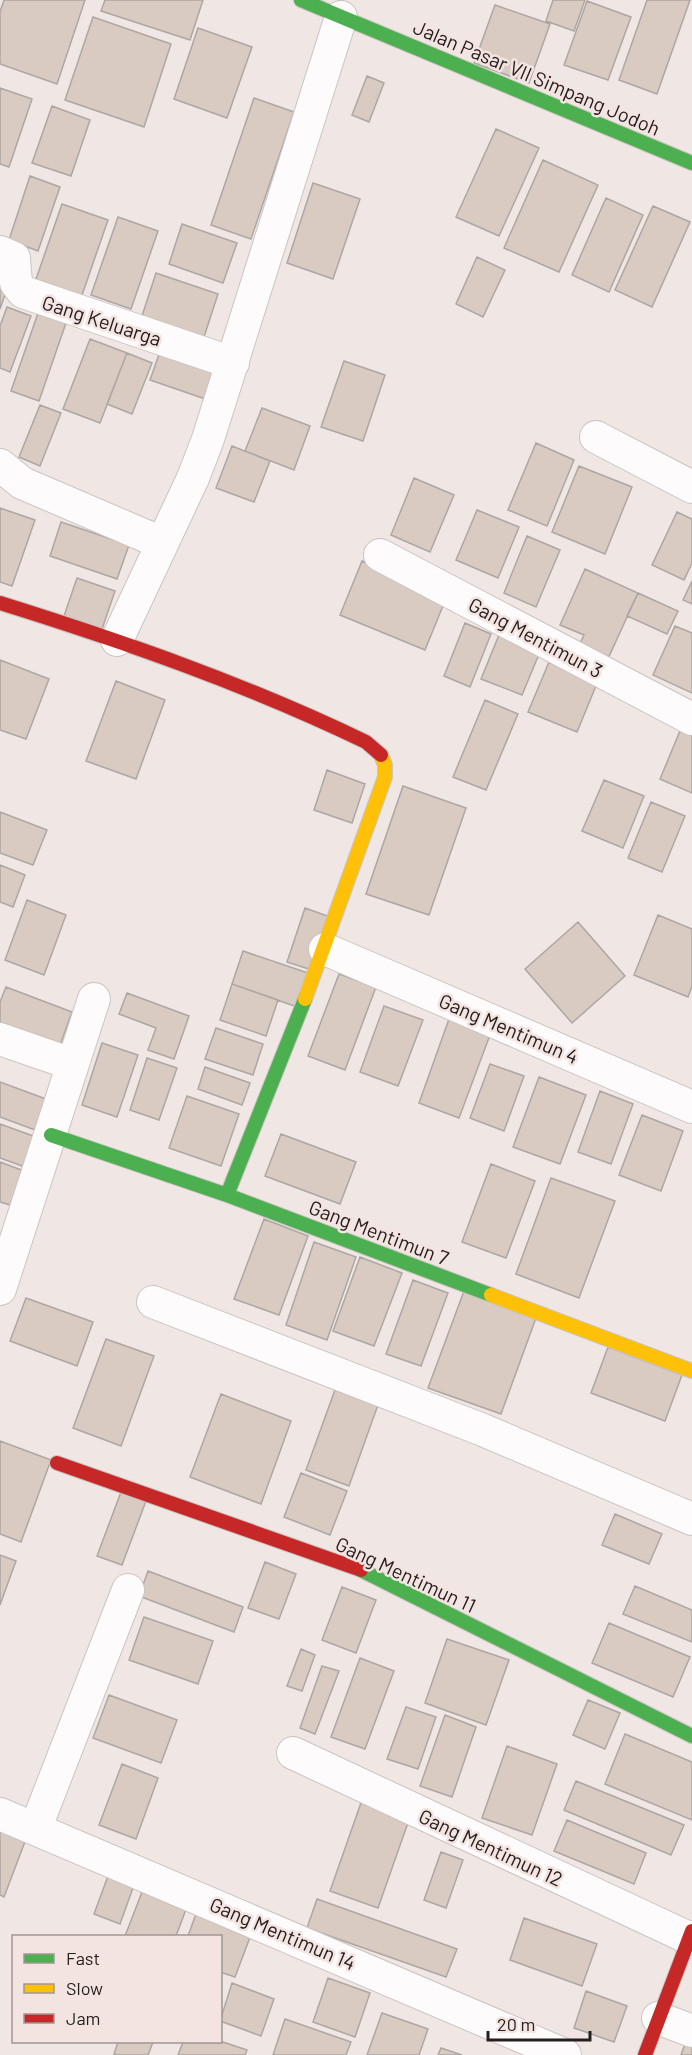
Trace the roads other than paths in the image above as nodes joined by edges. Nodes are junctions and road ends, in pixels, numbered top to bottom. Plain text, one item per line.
1 (301, 0) edge
2 (341, 17) junction
3 (692, 163) edge
4 (0, 252) edge
5 (232, 363) junction
6 (596, 437) dead end
7 (0, 465) edge
8 (692, 487) edge
9 (162, 543) junction
10 (380, 555) dead end
11 (0, 603) edge
12 (117, 640) junction
13 (692, 719) edge
14 (325, 949) junction
15 (94, 999) dead end
16 (0, 1039) edge
17 (72, 1064) junction
18 (692, 1107) edge
19 (51, 1135) junction
20 (227, 1195) junction
21 (0, 1289) edge
22 (153, 1302) dead end
23 (692, 1371) edge
24 (57, 1463) dead end
25 (692, 1519) edge
26 (128, 1590) dead end
27 (692, 1736) edge
28 (293, 1753) dead end
29 (0, 1814) edge
30 (36, 1827) junction
31 (691, 1935) edge
32 (658, 2018) junction
33 (692, 2031) edge
34 (565, 2055) edge
35 (645, 2055) edge

1 - 2 street, Jalan Pasar VII Simpang Jodoh
2 - 3 street, Jalan Pasar VII Simpang Jodoh
2 - 5 street
4 - 5 street, Gang Keluarga
5 - 9 street
6 - 8 street
7 - 9 street
9 - 12 street
10 - 13 street, Gang Mentimun 3
11 - 12 street
12 - 14 street
14 - 18 street, Gang Mentimun 4
14 - 20 street
15 - 17 street
16 - 17 street
17 - 19 street
19 - 20 street, Gang Mentimun 7
19 - 21 street
20 - 23 street, Gang Mentimun 7
22 - 25 street
24 - 27 street, Gang Mentimun 11
26 - 30 street
28 - 31 street, Gang Mentimun 12
29 - 30 street, Gang Mentimun 14
30 - 34 street, Gang Mentimun 14
31 - 32 street
32 - 33 street
32 - 35 street

